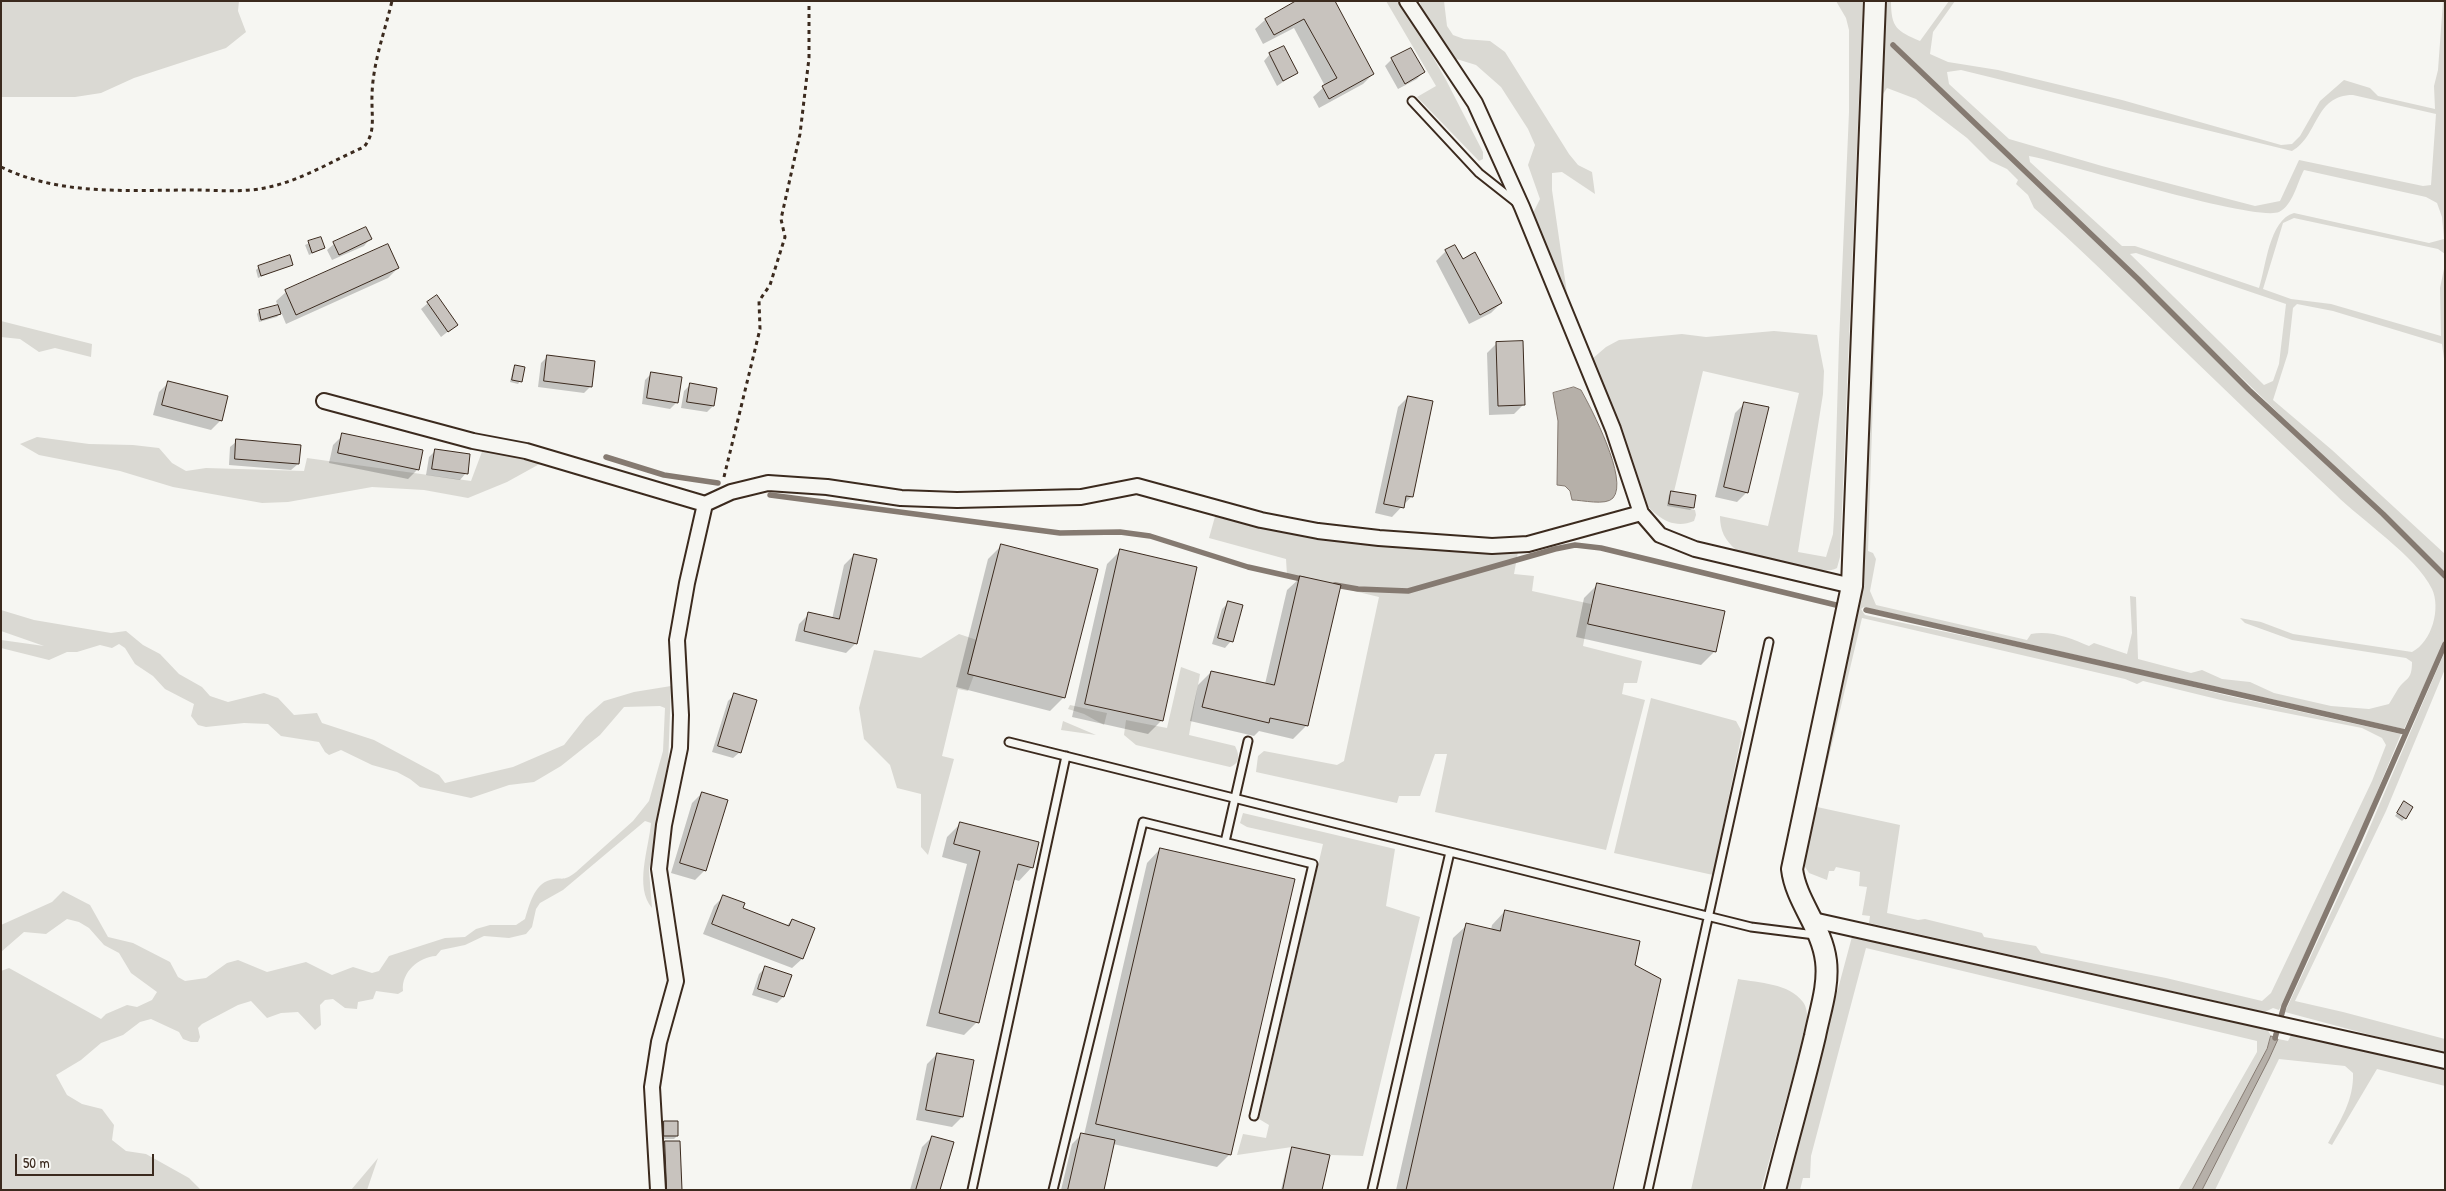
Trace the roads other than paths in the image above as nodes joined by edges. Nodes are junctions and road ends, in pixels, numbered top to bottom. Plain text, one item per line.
1 (1407, 1) edge
2 (1875, 1) edge
3 (1412, 101) dead end
4 (1522, 207) junction
5 (324, 401) dead end
6 (705, 504) junction
7 (1641, 513) junction
8 (1852, 586) junction
9 (1769, 642) dead end
10 (1248, 741) dead end
11 (1009, 742) dead end
12 (1066, 756) junction
13 (1235, 798) junction
14 (1225, 842) junction
15 (1450, 852) junction
16 (1709, 916) junction
17 (1817, 928) junction
18 (2445, 1061) edge
19 (1254, 1116) dead end
20 (658, 1190) edge
21 (972, 1190) edge
22 (1053, 1190) edge
23 (1372, 1190) edge
24 (1648, 1190) edge
25 (1775, 1190) edge

1 - 4 street
2 - 8 street
3 - 4 lane
4 - 7 street
5 - 6 street
6 - 7 street
6 - 20 street
7 - 8 street
8 - 17 street
9 - 16 lane
10 - 13 lane
11 - 12 lane
12 - 13 lane
12 - 21 lane
13 - 14 lane
13 - 15 lane
14 - 19 lane
14 - 22 lane
15 - 16 lane
15 - 23 lane
16 - 17 lane
16 - 24 lane
17 - 18 street
17 - 25 street

